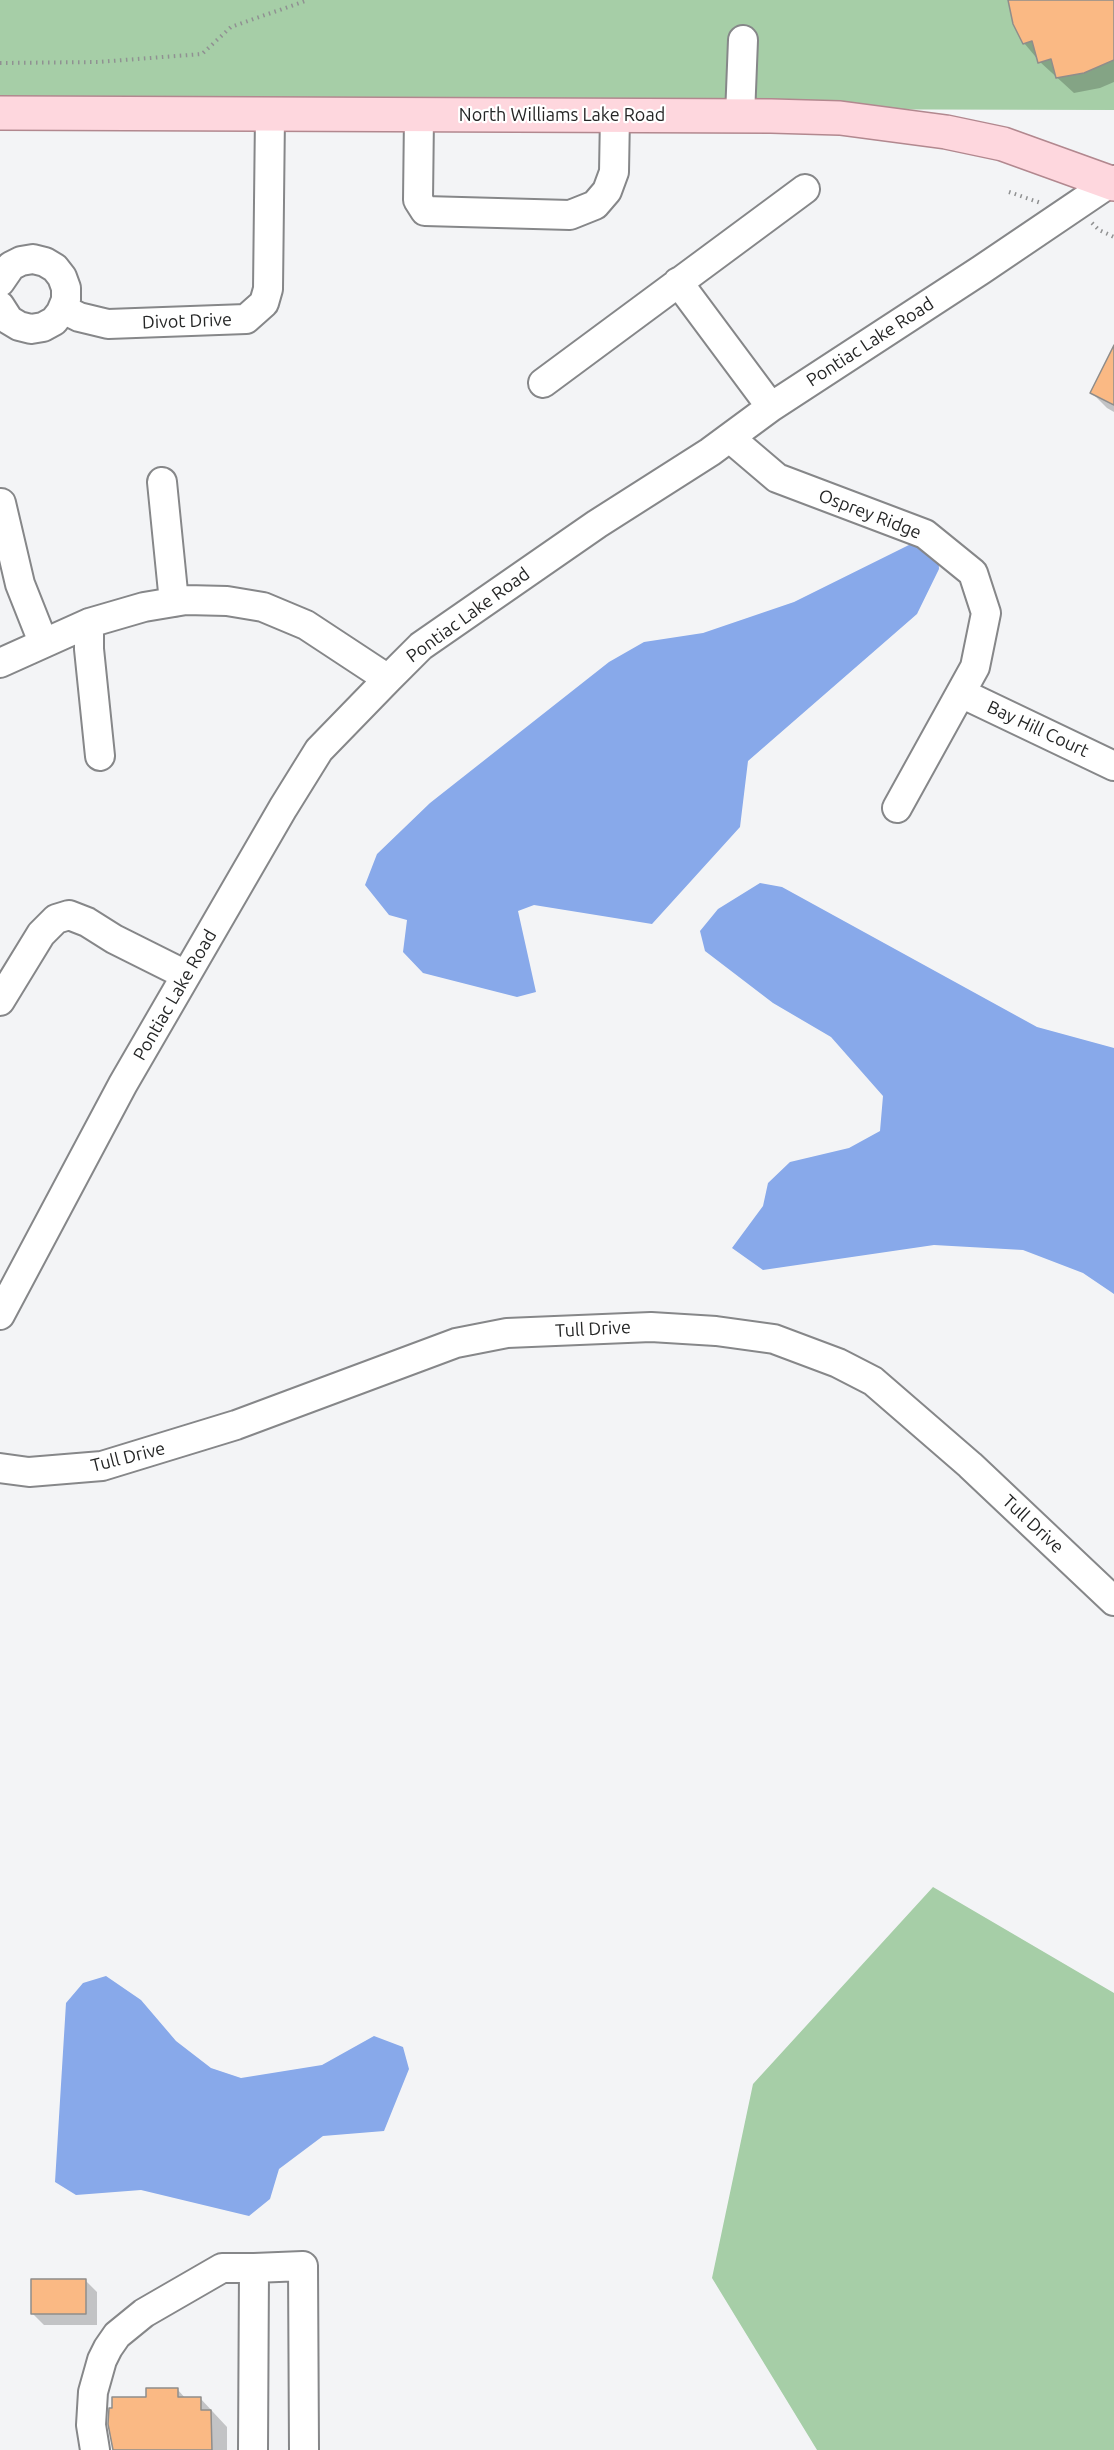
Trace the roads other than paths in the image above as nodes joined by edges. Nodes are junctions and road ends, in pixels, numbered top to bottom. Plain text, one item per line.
1 (743, 40) dead end
2 (0, 113) edge
3 (270, 115) junction
4 (615, 115) junction
5 (418, 116) junction
6 (740, 116) junction
7 (1113, 182) edge
8 (805, 189) dead end
9 (0, 282) edge
10 (678, 282) junction
11 (63, 309) junction
12 (3, 316) edge
13 (543, 383) dead end
14 (771, 407) junction
15 (730, 438) junction
16 (162, 482) dead end
17 (1, 503) edge
18 (174, 602) junction
19 (89, 623) junction
20 (43, 642) junction
21 (0, 663) edge
22 (388, 679) junction
23 (961, 693) junction
24 (100, 756) dead end
25 (1114, 766) edge
26 (897, 808) dead end
27 (186, 975) junction
28 (0, 1001) edge
29 (0, 1315) edge
30 (0, 1468) edge
31 (1114, 1601) edge
32 (254, 2268) junction
33 (95, 2450) edge
34 (253, 2450) edge
35 (304, 2450) edge

1 - 6 street
2 - 3 main road, North Williams Lake Road
3 - 5 main road, North Williams Lake Road
3 - 11 street, Divot Drive
4 - 5 main road, North Williams Lake Road
4 - 5 street
4 - 6 main road, North Williams Lake Road
6 - 7 main road, North Williams Lake Road
7 - 14 street, Pontiac Lake Road
8 - 10 street
9 - 11 street
10 - 13 street
10 - 14 street
11 - 12 street
14 - 15 street, Pontiac Lake Road
15 - 22 street, Pontiac Lake Road
15 - 23 street, Osprey Ridge
16 - 18 street
17 - 20 street
18 - 19 street
18 - 22 street
19 - 20 street
19 - 24 street
20 - 21 street
22 - 27 street, Pontiac Lake Road
23 - 25 street, Bay Hill Court
23 - 26 street, Osprey Ridge
27 - 28 street
27 - 29 street, Pontiac Lake Road
30 - 31 street, Tull Drive
32 - 33 street
32 - 34 street
32 - 35 street

